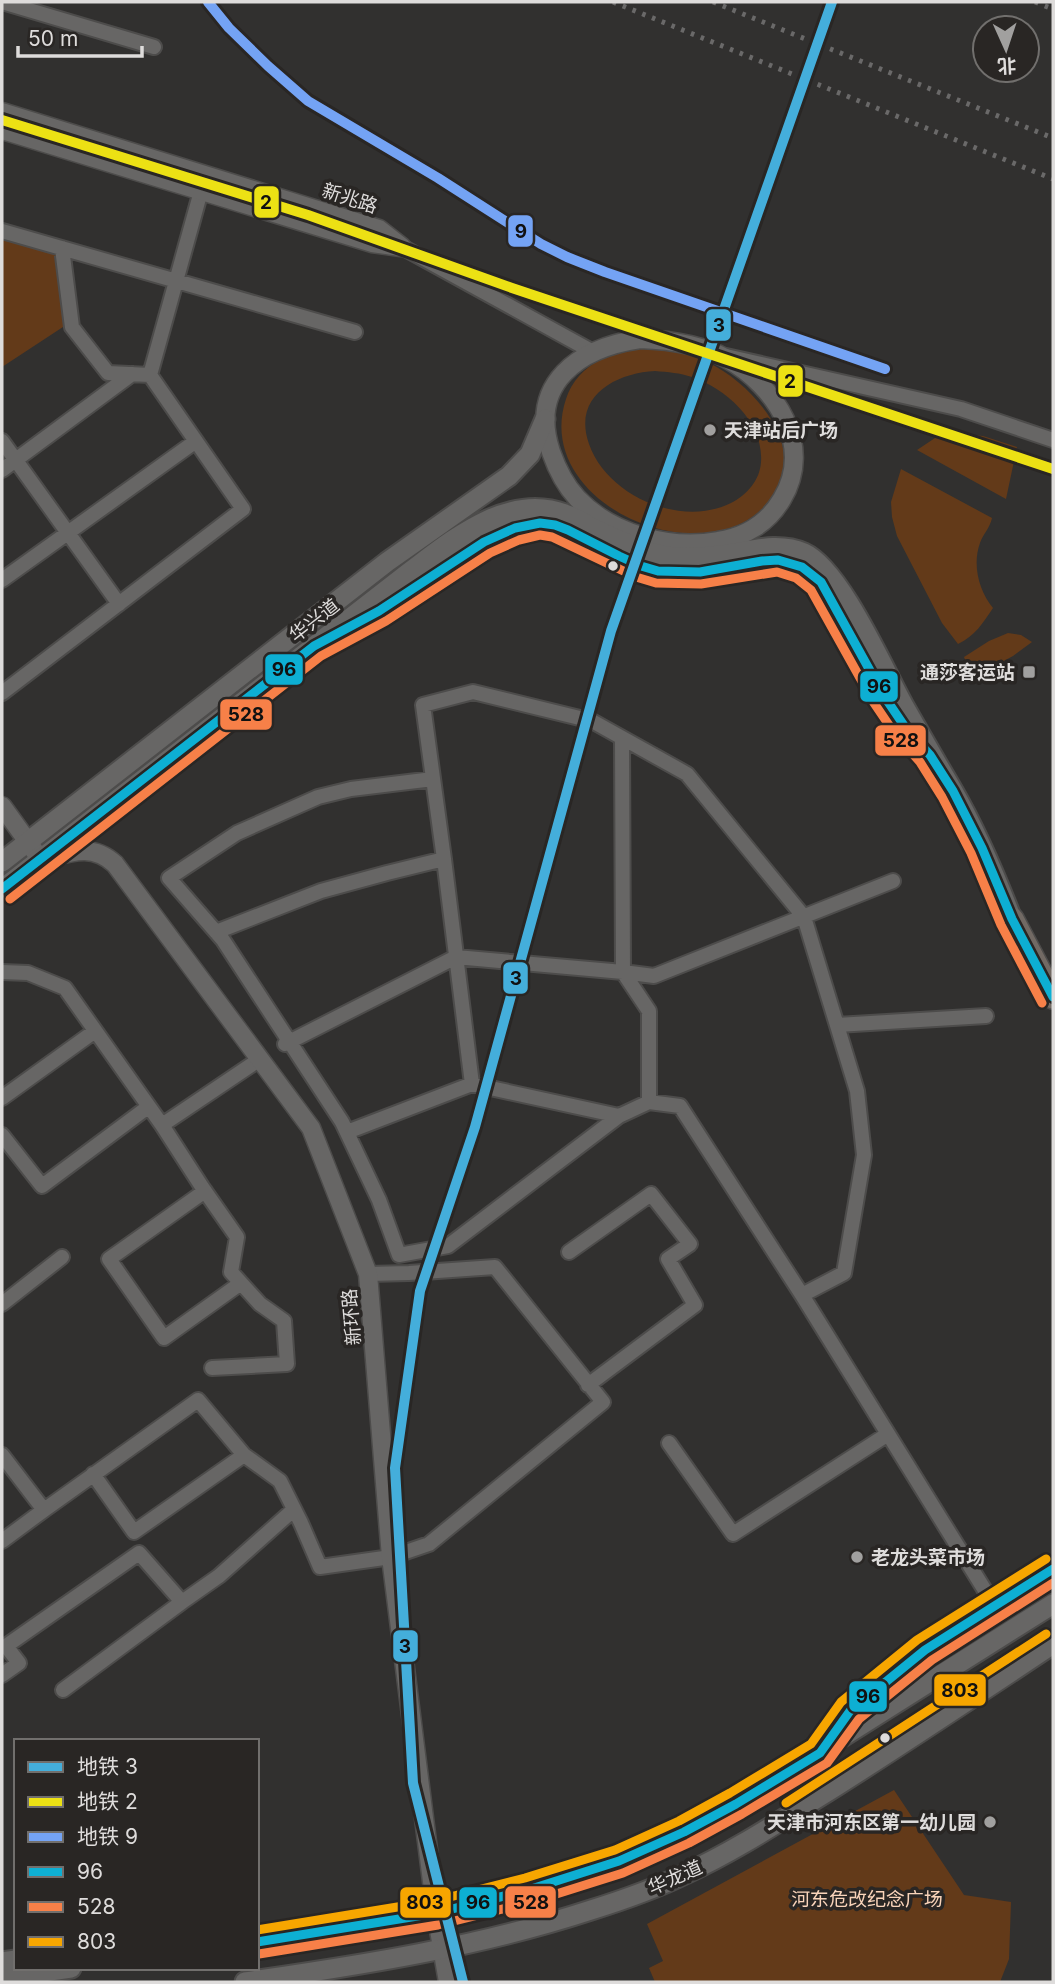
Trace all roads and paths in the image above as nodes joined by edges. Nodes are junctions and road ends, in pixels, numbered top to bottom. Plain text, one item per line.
1 (2, 2) edge
2 (155, 47) dead end
3 (2, 112) edge
4 (2, 130) edge
5 (201, 191) junction
6 (2, 231) edge
7 (402, 247) junction
8 (62, 248) junction
9 (176, 280) junction
10 (355, 332) dead end
11 (593, 352) junction
12 (716, 354) junction
13 (132, 374) junction
14 (150, 375) junction
15 (545, 419) junction
16 (2, 440) edge
17 (1053, 440) edge
18 (196, 441) junction
19 (16, 460) junction
20 (2, 470) edge
21 (68, 533) junction
22 (2, 580) edge
23 (119, 604) junction
24 (314, 646) junction
25 (2, 694) edge
26 (622, 738) junction
27 (930, 755) junction
28 (433, 779) junction
29 (2, 806) edge
30 (29, 842) junction
31 (444, 859) junction
32 (41, 860) junction
33 (2, 862) edge
34 (893, 881) dead end
35 (2, 889) edge
36 (804, 917) junction
37 (1012, 919) joint
38 (216, 932) junction
39 (456, 957) junction
40 (2, 972) edge
41 (623, 972) junction
42 (1053, 997) edge
43 (986, 1016) dead end
44 (837, 1025) junction
45 (95, 1031) junction
46 (287, 1043) junction
47 (260, 1059) junction
48 (472, 1084) junction
49 (2, 1098) edge
50 (649, 1102) junction
51 (148, 1107) junction
52 (619, 1116) junction
53 (162, 1125) junction
54 (347, 1132) junction
55 (2, 1135) edge
56 (205, 1191) junction
57 (569, 1252) dead end
58 (62, 1258) dead end
59 (368, 1274) junction
60 (241, 1283) junction
61 (802, 1295) junction
62 (2, 1304) edge
63 (212, 1368) dead end
64 (588, 1385) junction
65 (888, 1434) junction
66 (669, 1443) dead end
67 (2, 1455) edge
68 (244, 1455) junction
69 (93, 1474) junction
70 (44, 1510) junction
71 (292, 1513) dead end
72 (2, 1541) edge
73 (391, 1557) junction
74 (1053, 1569) edge
75 (182, 1602) junction
76 (1053, 1604) edge
77 (994, 1605) junction
78 (1053, 1644) edge
79 (2, 1675) edge
80 (63, 1690) dead end
81 (820, 1753) junction
82 (436, 1913) junction
83 (259, 1942) edge
84 (442, 1950) junction
85 (57, 1970) edge
86 (2, 1978) edge
87 (245, 1982) edge
88 (448, 1982) edge

1 - 2 street
3 - 7 street, 新兆路
4 - 5 street, 新兆路
5 - 7 street, 新兆路
5 - 9 street
6 - 8 street
7 - 11 street
8 - 9 street
8 - 13 street
9 - 10 street
9 - 14 street
11 - 12 street
11 - 15 street
12 - 15 street
12 - 17 street
13 - 14 street
13 - 19 street
14 - 18 street
15 - 30 main road, 华兴道
16 - 19 street
18 - 21 street
18 - 23 street
19 - 20 street
19 - 21 street
21 - 22 street
21 - 23 street
23 - 25 street
24 - 27 main road
24 - 27 main road, 华兴道
24 - 32 main road, 华兴道
26 - 28 street
26 - 36 street
26 - 41 street
27 - 37 main road
28 - 31 street
28 - 38 street
29 - 30 street
30 - 32 street
30 - 33 main road, 华兴道
31 - 38 street
31 - 39 street
32 - 35 main road, 华兴道
32 - 47 street, 新环路
34 - 36 street
36 - 41 street
36 - 44 street
37 - 42 main road
38 - 46 street
39 - 41 street
39 - 46 street
39 - 48 street
40 - 45 street
41 - 50 street
43 - 44 street
44 - 61 street
45 - 49 street
45 - 51 street
46 - 54 street
47 - 53 street
47 - 59 street, 新环路
48 - 52 street
48 - 54 street
50 - 52 street
50 - 61 street
51 - 53 street
51 - 55 street
52 - 54 street
53 - 56 street
56 - 60 street
56 - 60 street
57 - 64 street
58 - 62 street
59 - 64 street
59 - 73 street, 新环路
60 - 63 street
61 - 65 street
64 - 73 street
65 - 66 street
65 - 77 street
67 - 70 street
68 - 69 street
68 - 69 street
68 - 73 street
69 - 70 street
70 - 72 street
71 - 75 street
73 - 82 street, 新环路
74 - 77 street
75 - 79 street
75 - 80 street
76 - 81 main road
77 - 81 street
78 - 84 main road, 华龙道
81 - 82 main road
82 - 83 main road
82 - 84 street, 新环路
84 - 87 main road, 华龙道
84 - 88 street, 新环路
85 - 86 main road

